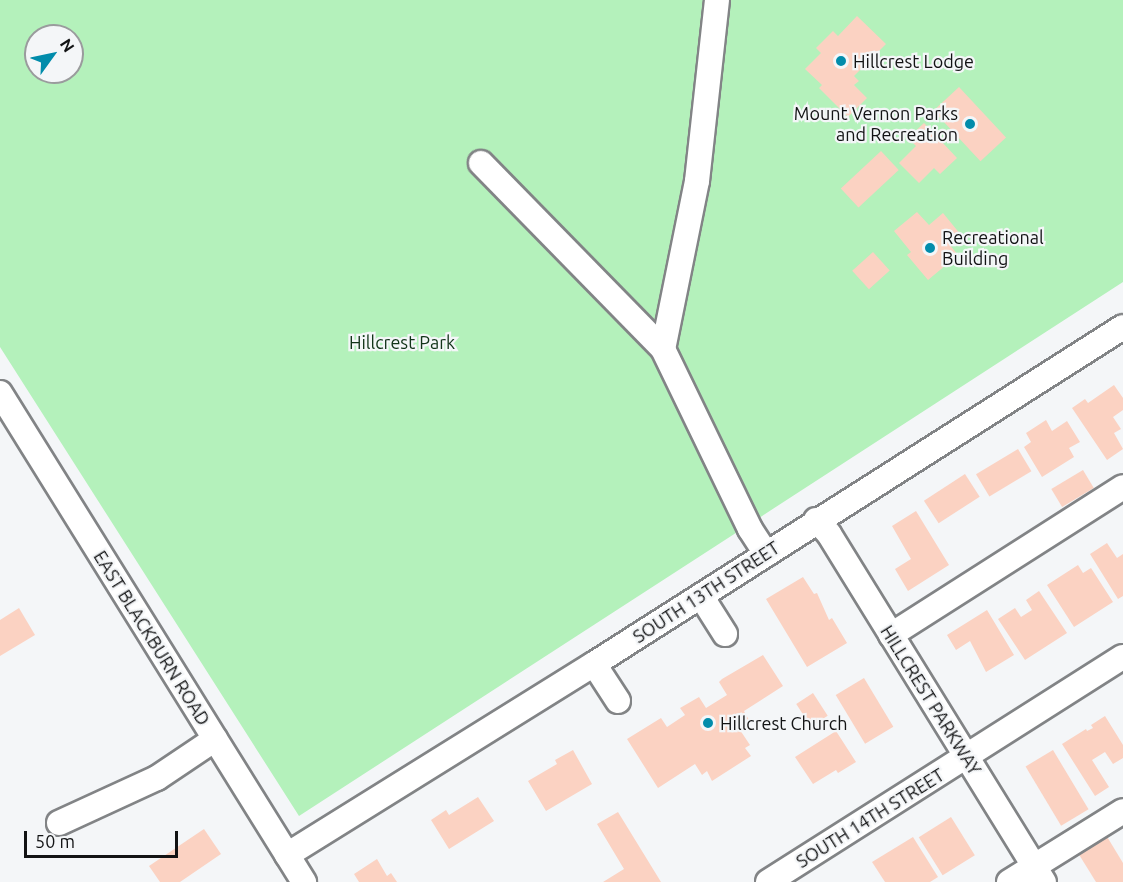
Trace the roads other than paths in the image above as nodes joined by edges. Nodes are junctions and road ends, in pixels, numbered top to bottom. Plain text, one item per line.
1 (719, 3) edge
2 (481, 163) dead end
3 (1123, 327) edge
4 (663, 349) junction
5 (0, 393) edge
6 (1123, 487) edge
7 (816, 520) junction
8 (766, 554) junction
9 (700, 596) junction
10 (725, 634) dead end
11 (891, 635) junction
12 (1123, 657) edge
13 (594, 664) junction
14 (618, 701) dead end
15 (215, 739) junction
16 (966, 757) junction
17 (1123, 811) edge
18 (59, 823) dead end
19 (287, 855) junction
20 (1039, 874) edge
21 (304, 882) edge
22 (768, 882) edge
23 (1009, 882) edge

1 - 4 street
2 - 4 street
3 - 7 street, SOUTH 13TH STREET
4 - 8 street
5 - 15 street, EAST BLACKBURN ROAD
6 - 11 street
7 - 8 street, SOUTH 13TH STREET
7 - 11 street, HILLCREST PARKWAY
8 - 9 street, SOUTH 13TH STREET
9 - 10 street
9 - 13 street, SOUTH 13TH STREET
11 - 16 street, HILLCREST PARKWAY
12 - 16 street, SOUTH 14TH STREET
13 - 14 street
13 - 19 street, SOUTH 13TH STREET
15 - 18 street
15 - 19 street, EAST BLACKBURN ROAD
16 - 20 street, HILLCREST PARKWAY
16 - 22 street, SOUTH 14TH STREET
17 - 20 street
19 - 21 street, EAST BLACKBURN ROAD
20 - 23 street

